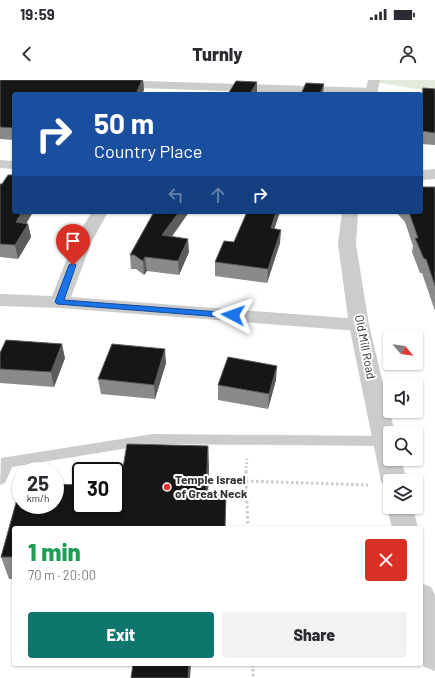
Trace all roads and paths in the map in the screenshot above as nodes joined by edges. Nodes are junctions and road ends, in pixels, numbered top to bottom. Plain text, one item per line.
1 (102, 83) edge
2 (372, 89) edge
3 (186, 90) edge
4 (0, 164) edge
5 (12, 165) edge
6 (435, 174) edge
7 (423, 175) edge
8 (99, 214) edge
9 (350, 214) edge
10 (0, 300) edge
11 (59, 302) junction
12 (359, 325) junction
13 (383, 436) edge
14 (383, 441) edge
15 (248, 451) dead end
16 (0, 479) edge
17 (246, 481) junction
18 (370, 485) dead end
19 (402, 514) edge
20 (248, 526) edge
21 (405, 526) edge
22 (423, 605) edge
23 (435, 656) edge
24 (253, 666) edge
25 (253, 678) edge

1 - 3 street
2 - 3 street
4 - 5 street
6 - 7 street
8 - 11 street
9 - 12 street, Old Mill Road
10 - 11 street
11 - 12 street
12 - 13 street, Old Mill Road
14 - 16 lane
15 - 17 path
17 - 18 path
17 - 20 path
19 - 21 street
22 - 23 street
24 - 25 path

